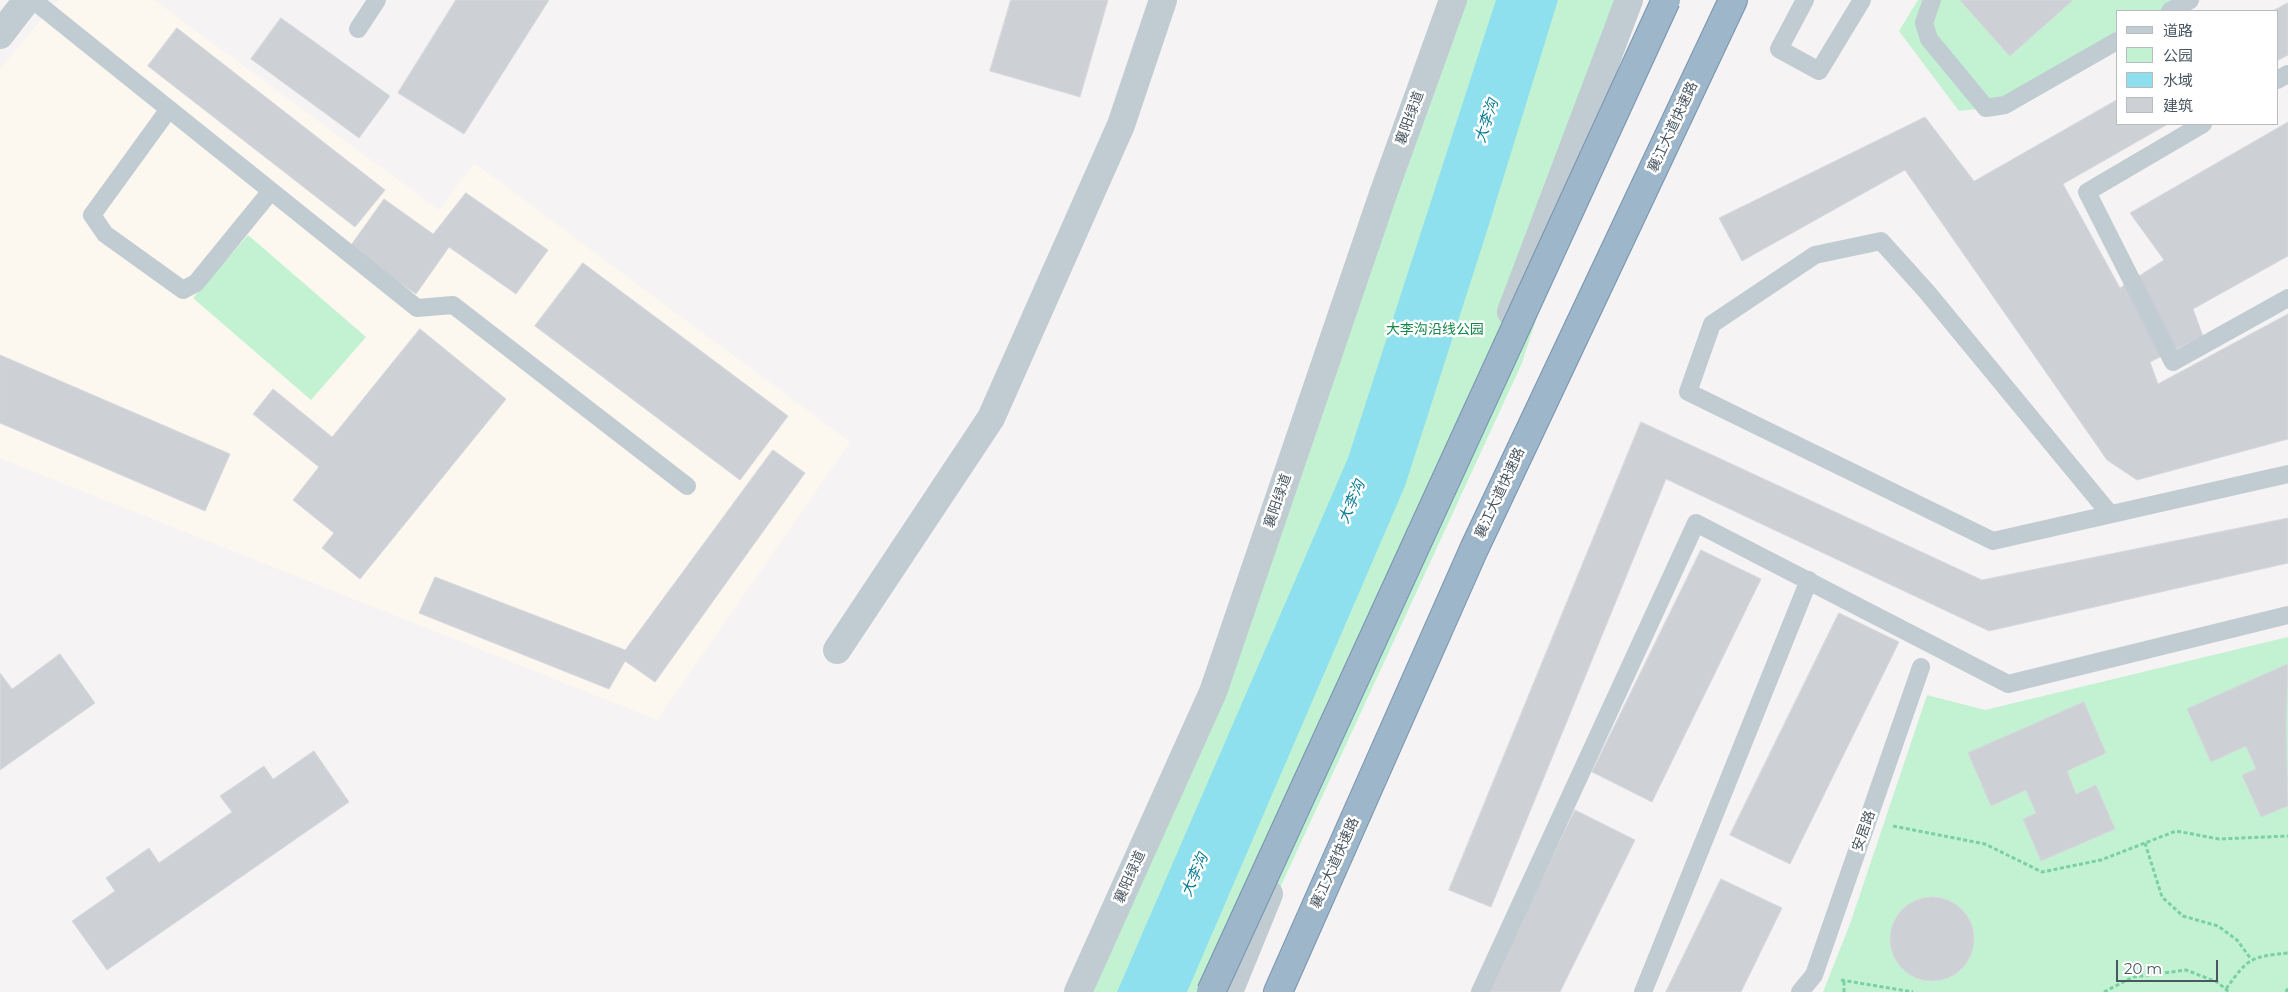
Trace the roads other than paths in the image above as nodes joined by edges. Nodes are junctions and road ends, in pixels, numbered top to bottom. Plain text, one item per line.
1 (27, 0) edge
2 (33, 0) edge
3 (378, 0) edge
4 (1163, 0) edge
5 (1453, 0) edge
6 (1629, 0) edge
7 (1666, 0) edge
8 (1733, 0) edge
9 (1805, 0) edge
10 (1862, 0) edge
11 (1932, 0) edge
12 (2190, 0) edge
13 (2172, 10) edge
14 (358, 29) dead end
15 (0, 35) edge
16 (2116, 42) edge
17 (169, 109) junction
18 (2201, 125) edge
19 (271, 191) junction
20 (2288, 298) edge
21 (2288, 474) edge
22 (686, 486) dead end
23 (2110, 514) junction
24 (1809, 580) junction
25 (2288, 615) edge
26 (837, 650) dead end
27 (1921, 667) dead end
28 (1078, 992) edge
29 (1211, 992) edge
30 (1229, 992) edge
31 (1278, 992) edge
32 (1480, 992) edge
33 (1643, 992) edge
34 (1800, 992) edge

1 - 15 street
2 - 17 lane
3 - 14 lane
4 - 26 street
5 - 28 street, 襄阳绿道
6 - 30 street
7 - 29 highway, bridge
8 - 31 highway, 襄江大道快速路
9 - 10 lane
11 - 16 lane
12 - 13 lane
17 - 19 lane
17 - 19 lane
18 - 20 lane
19 - 22 lane
21 - 23 lane
23 - 23 lane
24 - 25 lane
24 - 32 lane
24 - 33 lane
27 - 34 lane, 安居路

